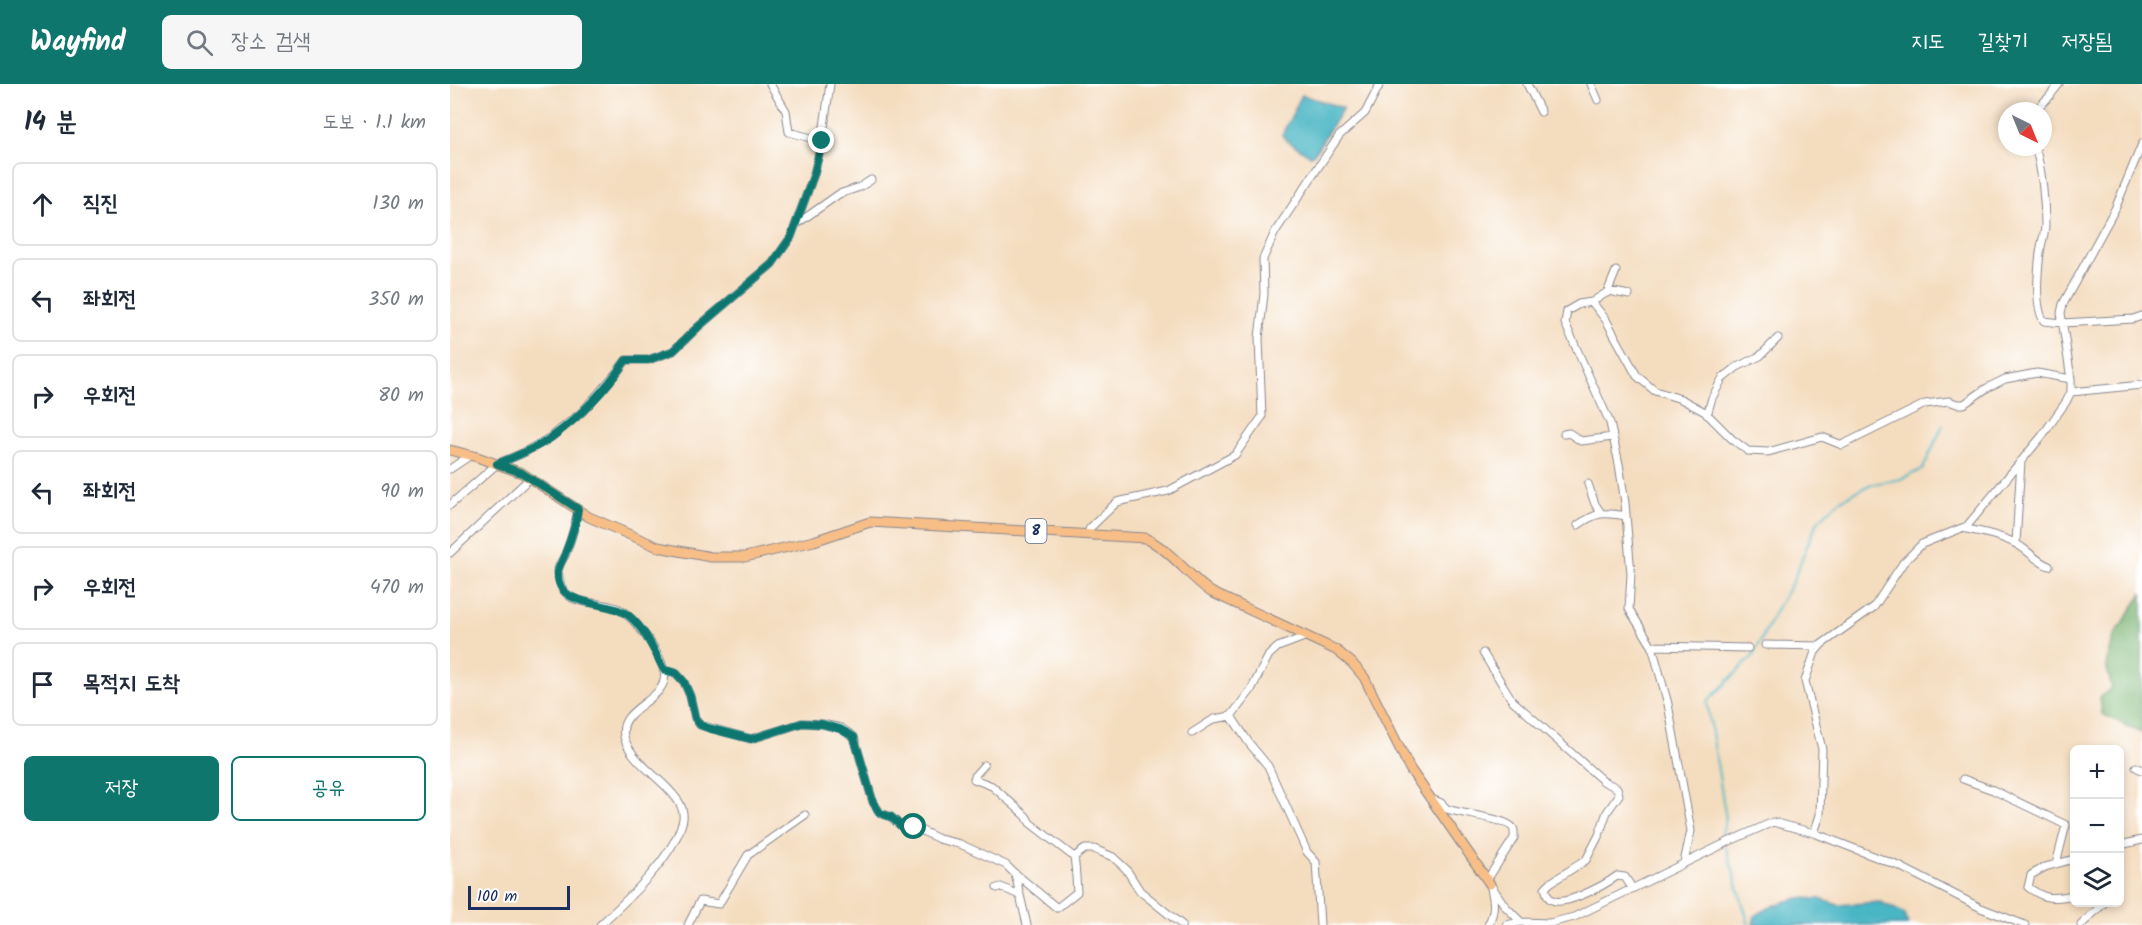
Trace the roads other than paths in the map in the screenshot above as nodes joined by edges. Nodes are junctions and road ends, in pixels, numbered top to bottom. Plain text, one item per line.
1 (770, 84) edge
2 (830, 84) edge
3 (1380, 84) edge
4 (1527, 84) edge
5 (1591, 84) edge
6 (2059, 84) edge
7 (1598, 100) dead end
8 (2044, 102) edge
9 (1541, 112) dead end
10 (822, 141) junction
11 (2142, 144) edge
12 (2037, 156) edge
13 (871, 180) dead end
14 (795, 225) junction
15 (1616, 271) dead end
16 (1606, 293) junction
17 (1629, 295) dead end
18 (1592, 302) junction
19 (2142, 316) edge
20 (2062, 323) junction
21 (1778, 338) dead end
22 (2071, 380) junction
23 (2142, 385) edge
24 (2071, 392) junction
25 (1707, 415) junction
26 (1564, 434) dead end
27 (1613, 437) junction
28 (450, 450) edge
29 (471, 455) junction
30 (2021, 461) junction
31 (497, 464) junction
32 (450, 469) edge
33 (530, 478) junction
34 (1588, 484) dead end
35 (450, 505) edge
36 (578, 509) junction
37 (1601, 513) junction
38 (1626, 516) junction
39 (1578, 525) dead end
40 (1962, 528) junction
41 (1087, 535) junction
42 (2016, 543) junction
43 (450, 553) edge
44 (2049, 566) dead end
45 (1307, 636) junction
46 (1765, 645) dead end
47 (1652, 646) junction
48 (1820, 646) junction
49 (1748, 648) dead end
50 (1483, 653) dead end
51 (664, 670) junction
52 (1231, 716) junction
53 (1191, 733) dead end
54 (984, 765) dead end
55 (1963, 779) dead end
56 (1429, 798) junction
57 (805, 814) dead end
58 (1814, 833) junction
59 (2142, 840) edge
60 (2124, 845) edge
61 (1074, 857) junction
62 (2070, 860) edge
63 (1684, 862) junction
64 (2056, 864) junction
65 (1015, 874) junction
66 (1489, 882) junction
67 (997, 888) dead end
68 (1632, 888) junction
69 (1019, 895) junction
70 (2070, 896) edge
71 (2101, 907) edge
72 (1521, 922) junction
73 (600, 925) edge
74 (688, 925) edge
75 (1027, 925) edge
76 (1182, 925) edge
77 (1320, 925) edge
78 (1488, 925) edge
79 (1506, 925) edge
80 (2025, 925) edge
81 (2081, 925) edge

1 - 10 street
2 - 10 street
3 - 41 street
4 - 9 street
5 - 7 street
6 - 8 street
10 - 14 street
11 - 20 street
12 - 20 street
13 - 14 street
14 - 31 street
15 - 16 street
16 - 17 street
16 - 18 street
18 - 25 street
18 - 27 street
19 - 20 street
20 - 22 street
21 - 25 street
22 - 24 street
22 - 25 street
23 - 24 street
24 - 30 street
26 - 27 street
27 - 38 street
28 - 29 main road, 8
29 - 31 main road, 8
29 - 32 street
30 - 40 street
30 - 42 street
31 - 33 main road, 8
31 - 35 street
33 - 36 main road, 8
33 - 43 street
34 - 37 street
36 - 41 main road, 8
36 - 51 street
37 - 38 street
37 - 39 street
38 - 47 street
40 - 42 street
40 - 48 street
41 - 45 main road, 8
42 - 44 street
45 - 52 street
45 - 56 main road, 8
46 - 48 street
47 - 49 street
47 - 63 street
48 - 58 street
50 - 68 street
51 - 65 street
51 - 73 street
52 - 53 street
52 - 77 street
54 - 61 street
55 - 64 street
56 - 66 main road, 8
56 - 66 street
57 - 74 street
58 - 63 street
58 - 80 street
59 - 60 street
61 - 65 street
61 - 76 street
62 - 64 street
63 - 68 street
64 - 70 street
65 - 69 street
66 - 72 street
66 - 78 street
67 - 69 street
68 - 72 street
69 - 75 street
71 - 81 street
72 - 79 street

